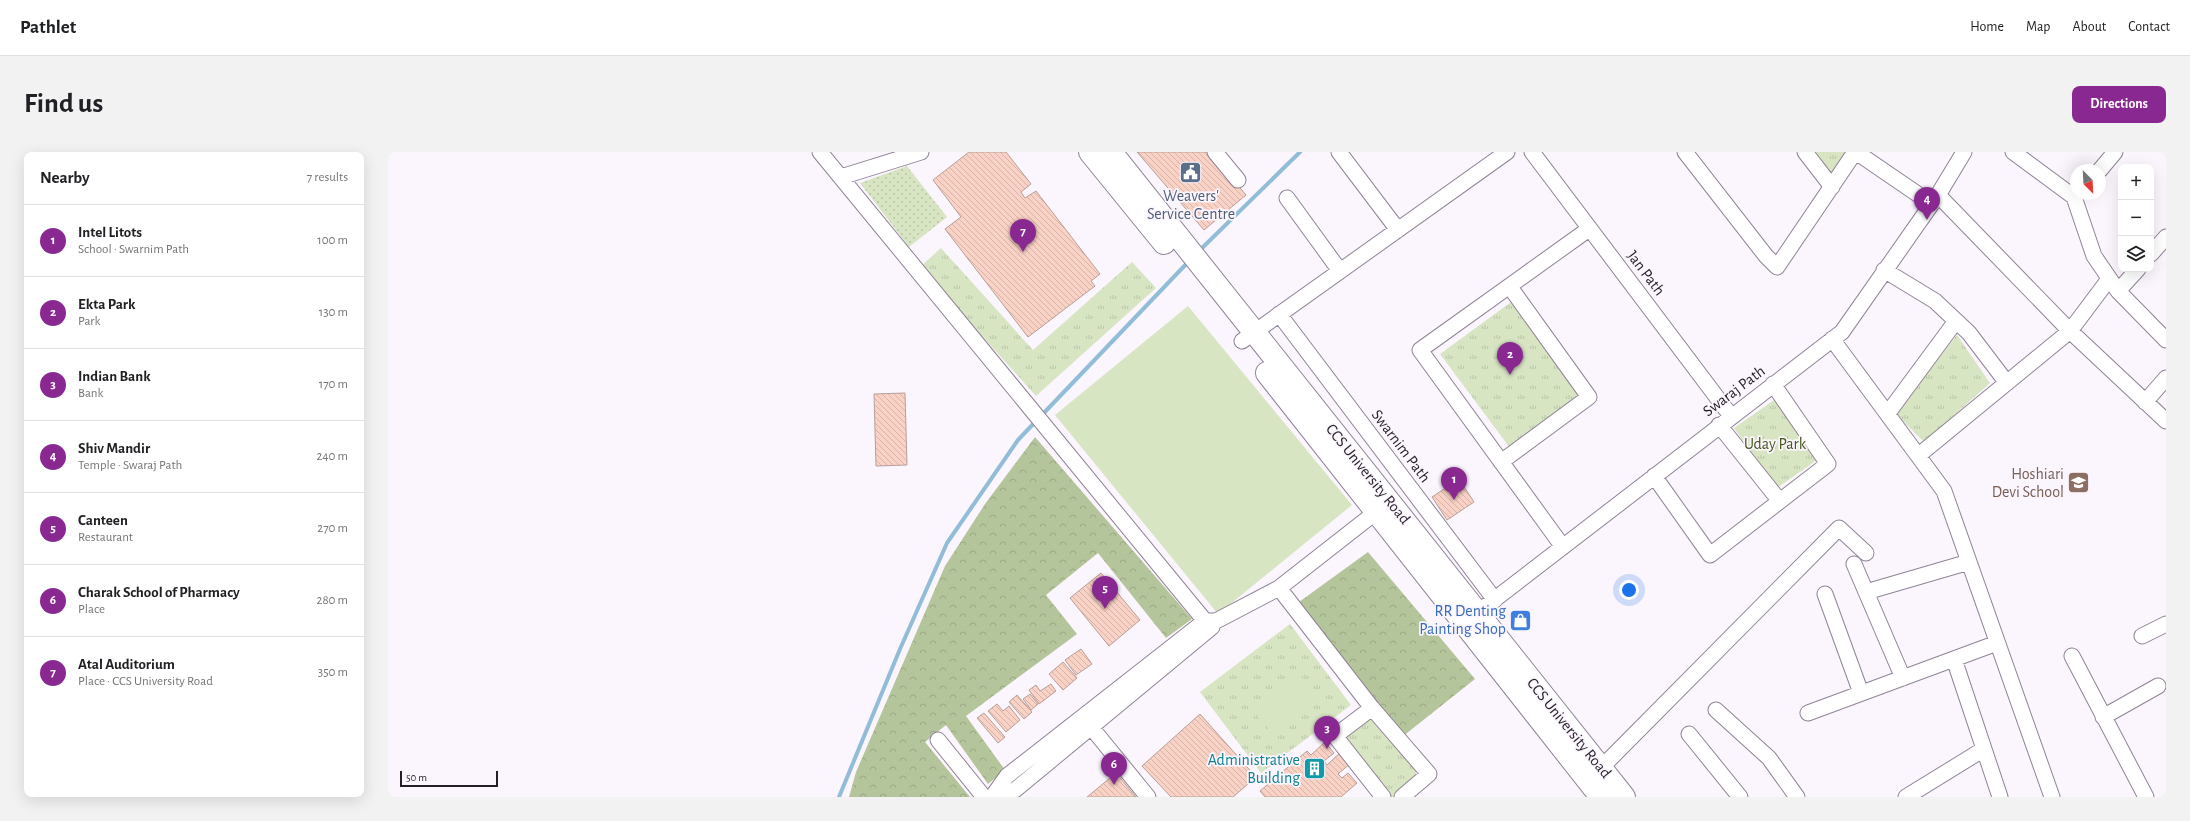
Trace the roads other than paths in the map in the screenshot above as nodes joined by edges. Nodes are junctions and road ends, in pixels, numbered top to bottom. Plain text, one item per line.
1 (820, 152) edge
2 (921, 152) edge
3 (1090, 152) edge
4 (1111, 152) edge
5 (1215, 152) edge
6 (1339, 152) edge
7 (1507, 152) edge
8 (1532, 152) edge
9 (1685, 152) edge
10 (1805, 152) edge
11 (1855, 152) edge
12 (1964, 152) edge
13 (2013, 152) edge
14 (2115, 152) edge
15 (2105, 164) edge
16 (840, 177) junction
17 (1238, 180) dead end
18 (1832, 187) junction
19 (2070, 192) edge
20 (1287, 198) dead end
21 (1935, 199) junction
22 (2077, 200) edge
23 (1590, 228) junction
24 (1398, 230) junction
25 (2166, 237) edge
26 (2154, 251) edge
27 (1187, 260) junction
28 (1884, 270) junction
29 (1340, 271) junction
30 (2135, 272) edge
31 (2109, 279) junction
32 (1510, 287) junction
33 (2118, 291) junction
34 (1278, 314) junction
35 (1956, 321) junction
36 (2070, 331) junction
37 (1248, 337) junction
38 (1832, 339) junction
39 (2166, 340) edge
40 (2166, 378) edge
41 (2007, 383) junction
42 (1773, 384) junction
43 (2145, 402) junction
44 (1888, 413) junction
45 (1725, 421) junction
46 (2166, 421) edge
47 (1919, 455) junction
48 (1501, 462) junction
49 (1654, 476) junction
50 (1779, 500) junction
51 (1376, 512) junction
52 (1563, 547) junction
53 (1866, 553) dead end
54 (1969, 562) junction
55 (1854, 564) dead end
56 (1279, 588) junction
57 (1866, 592) junction
58 (1825, 594) dead end
59 (1495, 600) junction
60 (1477, 614) junction
61 (1210, 621) junction
62 (2166, 624) edge
63 (2142, 636) dead end
64 (1997, 643) junction
65 (2072, 656) dead end
66 (1954, 659) junction
67 (1903, 678) junction
68 (2158, 686) dead end
69 (1861, 693) junction
70 (1372, 708) junction
71 (1716, 710) dead end
72 (1808, 713) dead end
73 (2103, 717) junction
74 (1091, 727) junction
75 (1688, 734) dead end
76 (938, 740) dead end
77 (1984, 749) junction
78 (1601, 768) junction
79 (984, 797) edge
80 (992, 797) edge
81 (1000, 797) edge
82 (1148, 797) edge
83 (1383, 797) edge
84 (1402, 797) edge
85 (1601, 797) edge
86 (1624, 797) edge
87 (1740, 797) edge
88 (1797, 797) edge
89 (1906, 797) edge
90 (2000, 797) edge
91 (2052, 797) edge
92 (2146, 797) edge

1 - 16 street
2 - 16 street
3 - 27 highway, CCS University Road
4 - 27 highway, CCS University Road
5 - 17 street
6 - 24 street
7 - 24 street
8 - 23 street, Jan Path
9 - 18 street
10 - 18 street
11 - 18 street
11 - 21 street
12 - 21 street, Swaraj Path
13 - 19 street
14 - 15 street
16 - 61 street
20 - 29 street
21 - 28 street, Swaraj Path
21 - 36 street
22 - 31 street
23 - 32 street
23 - 45 street, Jan Path
24 - 29 street
25 - 26 street
27 - 37 highway, CCS University Road
28 - 35 street
28 - 38 street, Swaraj Path
29 - 34 street
30 - 33 street
31 - 33 street
31 - 36 street
32 - 48 street
32 - 48 street
33 - 39 street
34 - 37 street
34 - 59 street, Swarnim Path
35 - 41 street
35 - 44 street
36 - 41 street
36 - 43 street
37 - 51 highway, CCS University Road
37 - 60 highway, CCS University Road
38 - 42 street, Swaraj Path
38 - 44 street
40 - 43 street
41 - 47 street
42 - 45 street, Swaraj Path
42 - 50 street
43 - 46 street
44 - 47 street
45 - 49 street, Swaraj Path
45 - 50 street, Jan Path
47 - 54 street
48 - 52 street
49 - 50 street
49 - 52 street, Swaraj Path
51 - 56 street
51 - 85 highway, CCS University Road
52 - 59 street, Swaraj Path
53 - 78 street
54 - 57 street
54 - 64 street
55 - 57 street
56 - 61 street
56 - 70 street
57 - 67 street
58 - 69 street
59 - 60 street, Swaraj Path
60 - 78 highway, CCS University Road
61 - 74 street
61 - 80 street
62 - 63 street
64 - 66 street
64 - 91 street
65 - 73 street
66 - 67 street
66 - 77 street
67 - 69 street
68 - 73 street
69 - 72 street
70 - 83 street
70 - 84 street
71 - 88 street
73 - 92 street
74 - 81 street
74 - 82 street
75 - 87 street
76 - 79 street
77 - 89 street
77 - 90 street
78 - 86 highway, CCS University Road

